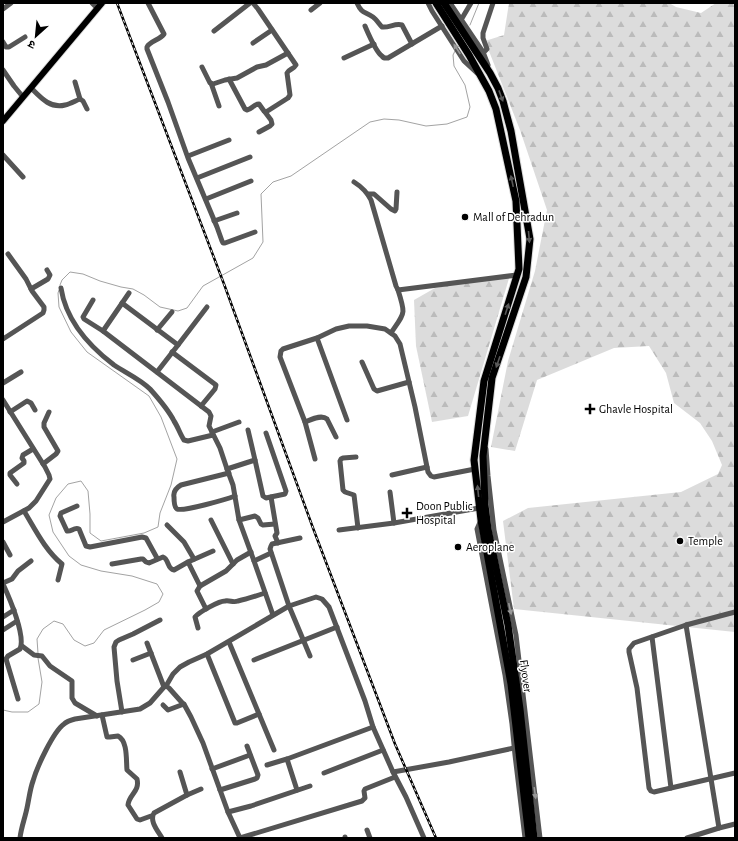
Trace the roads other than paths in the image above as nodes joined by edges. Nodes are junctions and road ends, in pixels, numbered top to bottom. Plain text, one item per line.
1 (11, 3) edge
2 (92, 3) edge
3 (102, 3) edge
4 (148, 3) edge
5 (250, 3) edge
6 (253, 3) edge
7 (320, 3) edge
8 (357, 3) edge
9 (428, 3) edge
10 (436, 3) edge
11 (444, 3) edge
12 (450, 3) edge
13 (471, 3) edge
14 (493, 3) edge
15 (97, 8) junction
16 (3, 9) edge
17 (311, 10) dead end
18 (461, 20) junction
19 (365, 26) dead end
20 (442, 26) junction
21 (272, 30) junction
22 (214, 31) dead end
23 (24, 37) dead end
24 (3, 42) edge
25 (253, 43) dead end
26 (374, 44) junction
27 (412, 44) junction
28 (483, 52) junction
29 (288, 53) junction
30 (344, 58) dead end
31 (202, 68) dead end
32 (3, 70) edge
33 (490, 73) junction
34 (482, 78) junction
35 (229, 79) junction
36 (74, 82) dead end
37 (211, 83) junction
38 (31, 88) junction
39 (23, 97) junction
40 (80, 99) junction
41 (219, 106) dead end
42 (87, 109) dead end
43 (265, 112) junction
44 (3, 121) edge
45 (259, 132) dead end
46 (228, 140) dead end
47 (3, 155) edge
48 (188, 156) junction
49 (250, 157) dead end
50 (22, 177) dead end
51 (197, 178) junction
52 (251, 182) dead end
53 (354, 182) dead end
54 (397, 192) dead end
55 (368, 194) junction
56 (206, 199) junction
57 (237, 212) dead end
58 (214, 221) junction
59 (255, 232) dead end
60 (8, 254) dead end
61 (47, 270) dead end
62 (517, 275) junction
63 (61, 288) dead end
64 (31, 289) junction
65 (398, 290) junction
66 (129, 293) dead end
67 (93, 300) dead end
68 (122, 303) junction
69 (207, 307) dead end
70 (172, 312) dead end
71 (157, 330) junction
72 (103, 331) junction
73 (391, 333) junction
74 (4, 337) edge
75 (317, 338) junction
76 (178, 345) junction
77 (172, 352) junction
78 (362, 362) dead end
79 (20, 372) dead end
80 (157, 372) junction
81 (409, 382) junction
82 (3, 383) edge
83 (3, 400) edge
84 (201, 406) junction
85 (35, 410) dead end
86 (10, 412) junction
87 (49, 412) dead end
88 (347, 420) dead end
89 (239, 422) dead end
90 (305, 422) junction
91 (248, 430) dead end
92 (213, 433) junction
93 (266, 433) dead end
94 (336, 437) dead end
95 (33, 449) junction
96 (356, 457) dead end
97 (315, 459) dead end
98 (256, 460) junction
99 (43, 464) junction
100 (427, 467) junction
101 (475, 469) junction
102 (228, 471) junction
103 (392, 475) dead end
104 (17, 484) dead end
105 (390, 492) dead end
106 (235, 496) junction
107 (271, 497) junction
108 (485, 505) junction
109 (77, 506) dead end
110 (24, 511) junction
111 (211, 520) dead end
112 (239, 520) junction
113 (484, 520) junction
114 (3, 522) edge
115 (394, 523) junction
116 (275, 524) junction
117 (167, 526) dead end
118 (358, 528) junction
119 (339, 530) dead end
120 (300, 538) dead end
121 (3, 542) edge
122 (278, 543) junction
123 (212, 551) dead end
124 (251, 552) junction
125 (272, 553) junction
126 (10, 556) dead end
127 (158, 558) junction
128 (194, 559) junction
129 (31, 561) dead end
130 (254, 561) junction
131 (188, 562) junction
132 (112, 564) dead end
133 (233, 564) junction
134 (58, 580) dead end
135 (3, 583) edge
136 (200, 586) junction
137 (265, 593) junction
138 (289, 606) junction
139 (206, 609) junction
140 (14, 610) junction
141 (735, 612) edge
142 (273, 615) junction
143 (3, 617) edge
144 (17, 620) junction
145 (160, 620) dead end
146 (686, 625) junction
147 (337, 627) junction
148 (198, 628) dead end
149 (3, 630) edge
150 (652, 636) junction
151 (303, 641) junction
152 (229, 642) junction
153 (147, 643) dead end
154 (22, 646) junction
155 (151, 653) junction
156 (207, 654) junction
157 (310, 656) dead end
158 (133, 660) dead end
159 (254, 660) dead end
160 (165, 687) junction
161 (18, 699) dead end
162 (184, 704) junction
163 (163, 705) dead end
164 (122, 712) junction
165 (259, 714) junction
166 (99, 716) junction
167 (373, 727) junction
168 (520, 736) junction
169 (246, 746) dead end
170 (514, 748) junction
171 (274, 750) dead end
172 (383, 750) junction
173 (250, 756) junction
174 (287, 759) junction
175 (268, 765) dead end
176 (212, 769) junction
177 (180, 772) dead end
178 (735, 773) edge
179 (324, 774) dead end
180 (394, 775) junction
181 (711, 778) junction
182 (310, 786) dead end
183 (671, 788) junction
184 (201, 789) dead end
185 (220, 790) junction
186 (297, 790) junction
187 (187, 795) junction
188 (228, 812) junction
189 (152, 816) junction
190 (735, 824) edge
191 (719, 828) junction
192 (367, 830) dead end
193 (20, 838) edge
194 (162, 838) edge
195 (240, 838) edge
196 (370, 838) edge
197 (424, 838) edge
198 (525, 838) edge
199 (529, 838) edge
200 (534, 838) edge
201 (540, 838) edge
202 (686, 838) edge

1 - 16 street
2 - 15 street
3 - 15 main road
4 - 48 street
5 - 22 street
6 - 21 street
7 - 17 street
8 - 27 street
9 - 20 street
10 - 34 highway
11 - 33 highway
12 - 18 street
13 - 18 street
14 - 28 street
15 - 38 main road
18 - 28 street
19 - 26 street
20 - 27 street
34 -> 20 street
21 - 25 street
21 - 29 street
23 - 24 street
26 - 27 street
26 - 30 street
28 - 33 street
29 - 35 street
29 - 43 street
31 - 37 street
32 - 39 street
33 -> 108 highway
62 -> 34 highway
35 - 37 street
35 - 43 street
36 - 40 street
37 - 41 street
38 - 39 main road
38 - 40 street
39 - 44 main road
40 - 42 street
43 - 45 street
46 - 48 street
47 - 50 street
48 - 51 street
49 - 51 street
51 - 56 street
52 - 56 street
53 - 55 street
54 - 55 street
55 - 65 street
56 - 58 street
57 - 58 street
58 - 59 street
60 - 64 street
61 - 64 street
62 - 65 street
101 -> 62 highway
63 - 92 street
64 - 74 street
65 - 73 street
66 - 68 street
67 - 72 street
68 - 71 street
68 - 72 street
69 - 76 street
70 - 71 street
71 - 76 street
72 - 80 street
73 - 75 street
73 - 81 street
75 - 88 street
75 - 90 street
76 - 77 street
77 - 80 street
77 - 84 street
78 - 81 street
79 - 82 street
80 - 84 street
81 - 100 street
83 - 86 street
84 - 92 street
85 - 86 street
86 - 95 street
87 - 99 street
89 - 92 street
90 - 94 street
90 - 97 street
91 - 98 street
92 - 102 street
93 - 107 street
95 - 99 street
95 - 104 street
96 - 118 street
98 - 102 street
98 - 107 street
99 - 110 street
100 - 101 street
100 - 103 street
108 -> 101 highway
102 - 106 street
102 - 106 street
105 - 115 street
106 - 112 street
107 - 116 street
108 - 113 highway
108 - 115 street
108 -> 201 street
109 - 127 street
110 - 114 street
110 - 134 street
111 - 133 street
112 - 116 street
112 - 124 street
113 - 168 highway, Flyover
113 - 168 highway, Flyover
113 - 170 street
115 - 118 street
116 - 122 street
117 - 128 street
118 - 119 street
120 - 122 street
121 - 126 street
122 - 125 street
123 - 128 street
124 - 130 street
124 - 133 street
125 - 130 street
125 - 138 street
127 - 131 street
127 - 132 street
128 - 131 street
129 - 135 street
130 - 137 street
131 - 136 street
133 - 136 street
135 - 140 street
136 - 139 street
137 - 139 street
137 - 142 street
138 - 142 street
138 - 147 street
138 - 151 street
139 - 148 street
140 - 143 street
140 - 144 street
141 - 146 street
142 - 152 street
144 - 149 street
144 - 154 street
145 - 164 street
146 - 150 street
146 - 181 street
147 - 151 street
147 - 167 street
150 - 183 street
150 - 183 street
151 - 157 street
151 - 159 street
152 - 156 street
152 - 165 street
153 - 155 street
154 - 161 street
154 - 166 street
155 - 158 street
155 - 160 street
156 - 160 street
156 - 165 street
160 - 162 street
160 - 164 street
162 - 163 street
162 - 176 street
164 - 166 street
165 - 171 street
166 - 189 street
166 - 193 street
167 - 172 street
167 - 174 street
168 - 199 highway, Flyover
168 - 200 highway, Flyover
169 - 173 street
170 - 180 street
170 - 198 street
172 - 179 street
172 - 180 street
173 - 176 street
173 - 185 street
174 - 175 street
174 - 186 street
176 - 185 street
177 - 187 street
178 - 181 street
180 - 195 street
180 - 197 street
181 - 183 street
181 - 191 street
182 - 186 street
184 - 187 street
185 - 188 street
186 - 188 street
187 - 189 street
188 - 195 street
189 - 194 street
190 - 191 street
191 - 202 street
192 - 196 street

